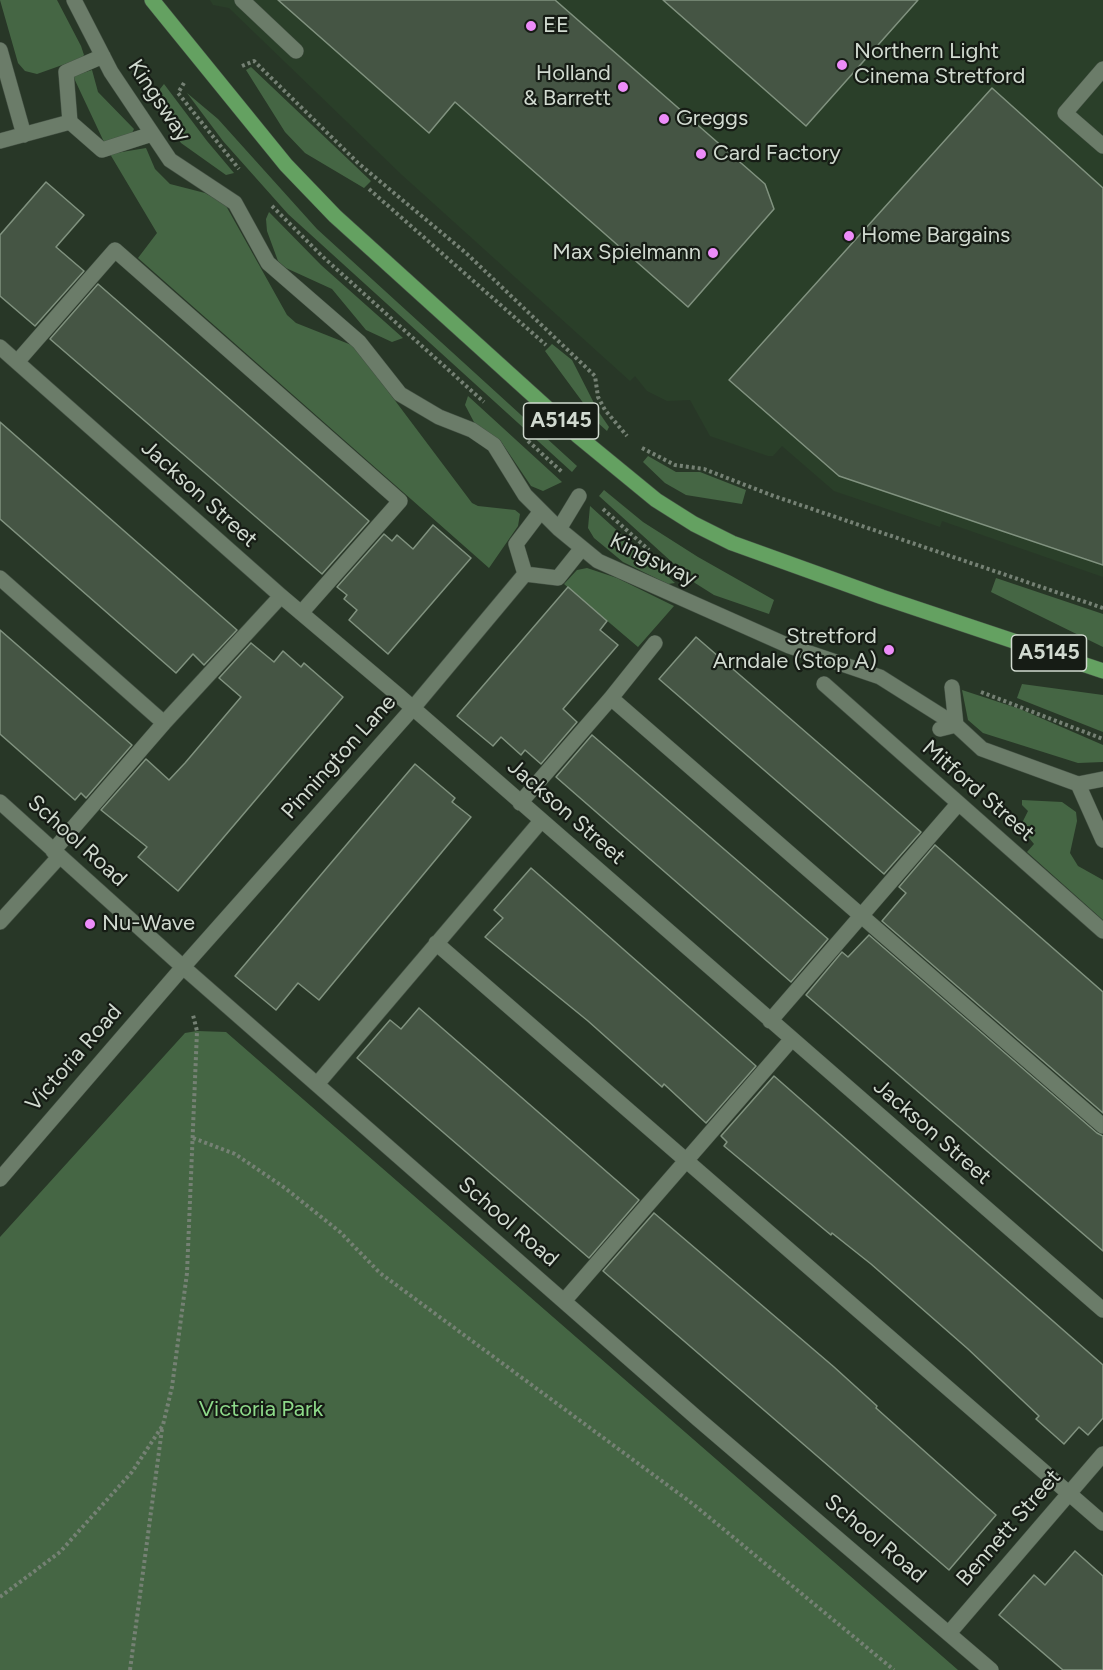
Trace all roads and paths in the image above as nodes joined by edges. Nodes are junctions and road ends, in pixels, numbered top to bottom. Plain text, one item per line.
1 (74, 0) edge
2 (152, 0) edge
3 (242, 0) edge
4 (0, 50) edge
5 (296, 51) dead end
6 (103, 56) junction
7 (1103, 69) edge
8 (213, 77) junction
9 (70, 122) junction
10 (152, 134) junction
11 (24, 135) junction
12 (0, 141) edge
13 (1103, 146) edge
14 (369, 189) dead end
15 (546, 345) dead end
16 (0, 347) edge
17 (17, 362) junction
18 (579, 496) dead end
19 (541, 512) junction
20 (559, 530) junction
21 (582, 548) junction
22 (525, 574) junction
23 (0, 578) edge
24 (281, 596) junction
25 (1103, 608) edge
26 (301, 613) junction
27 (655, 643) dead end
28 (840, 649) dead end
29 (845, 666) junction
30 (1103, 671) edge
31 (824, 684) dead end
32 (952, 687) dead end
33 (611, 698) junction
34 (413, 708) junction
35 (164, 723) junction
36 (956, 725) junction
37 (940, 729) dead end
38 (1103, 778) edge
39 (1078, 784) junction
40 (0, 802) edge
41 (520, 804) junction
42 (958, 804) junction
43 (541, 821) junction
44 (1103, 840) edge
45 (56, 854) junction
46 (861, 915) junction
47 (0, 922) edge
48 (1103, 931) edge
49 (436, 943) junction
50 (183, 967) junction
51 (770, 1021) junction
52 (791, 1040) junction
53 (318, 1083) junction
54 (1103, 1126) edge
55 (193, 1137) junction
56 (686, 1161) junction
57 (0, 1179) edge
58 (564, 1301) junction
59 (1103, 1310) edge
60 (163, 1425) junction
61 (1103, 1454) edge
62 (1068, 1494) junction
63 (1103, 1523) edge
64 (0, 1597) edge
65 (950, 1632) junction
66 (130, 1670) edge
67 (894, 1670) edge
68 (991, 1670) edge

1 - 6 street, Kingsway
2 - 8 main road, A5145
3 - 5 street
4 - 11 street
6 - 9 street
6 - 10 street, Kingsway
7 - 13 street
8 - 25 path
8 - 30 main road, A5145
9 - 10 street
9 - 11 street
10 - 19 street, Kingsway
11 - 12 street
14 - 15 path
16 - 17 street, Jackson Street
17 - 24 street, Jackson Street
17 - 26 street
18 - 20 street
19 - 20 street, Kingsway
19 - 22 street
20 - 21 street, Kingsway
21 - 22 street
21 - 29 street, Kingsway
22 - 34 street, Pinnington Lane
23 - 35 street
24 - 26 street, Jackson Street
24 - 35 street
26 - 34 street, Jackson Street
27 - 33 street
28 - 29 street
29 - 36 street, Kingsway
31 - 42 street, Mitford Street
32 - 36 street
33 - 41 street
33 - 46 street
34 - 41 street, Jackson Street
34 - 50 street, Pinnington Lane
35 - 45 street
36 - 37 street
36 - 39 street, Kingsway
38 - 39 street
39 - 44 street
40 - 45 street, School Road
41 - 43 street, Jackson Street
42 - 46 street
42 - 48 street, Mitford Street
43 - 49 street
43 - 51 street, Jackson Street
45 - 47 street
45 - 50 street, School Road
46 - 51 street
46 - 54 street
49 - 53 street
49 - 56 street
50 - 53 street, School Road
50 - 55 path
50 - 57 street, Victoria Road
51 - 52 street, Jackson Street
52 - 56 street
52 - 59 street, Jackson Street
53 - 58 street, School Road
55 - 60 path
55 - 67 path
56 - 58 street
56 - 62 street
58 - 65 street, School Road
60 - 64 path
60 - 66 path
61 - 62 street, Bennett Street
62 - 63 street
62 - 65 street, Bennett Street
65 - 68 street, School Road

